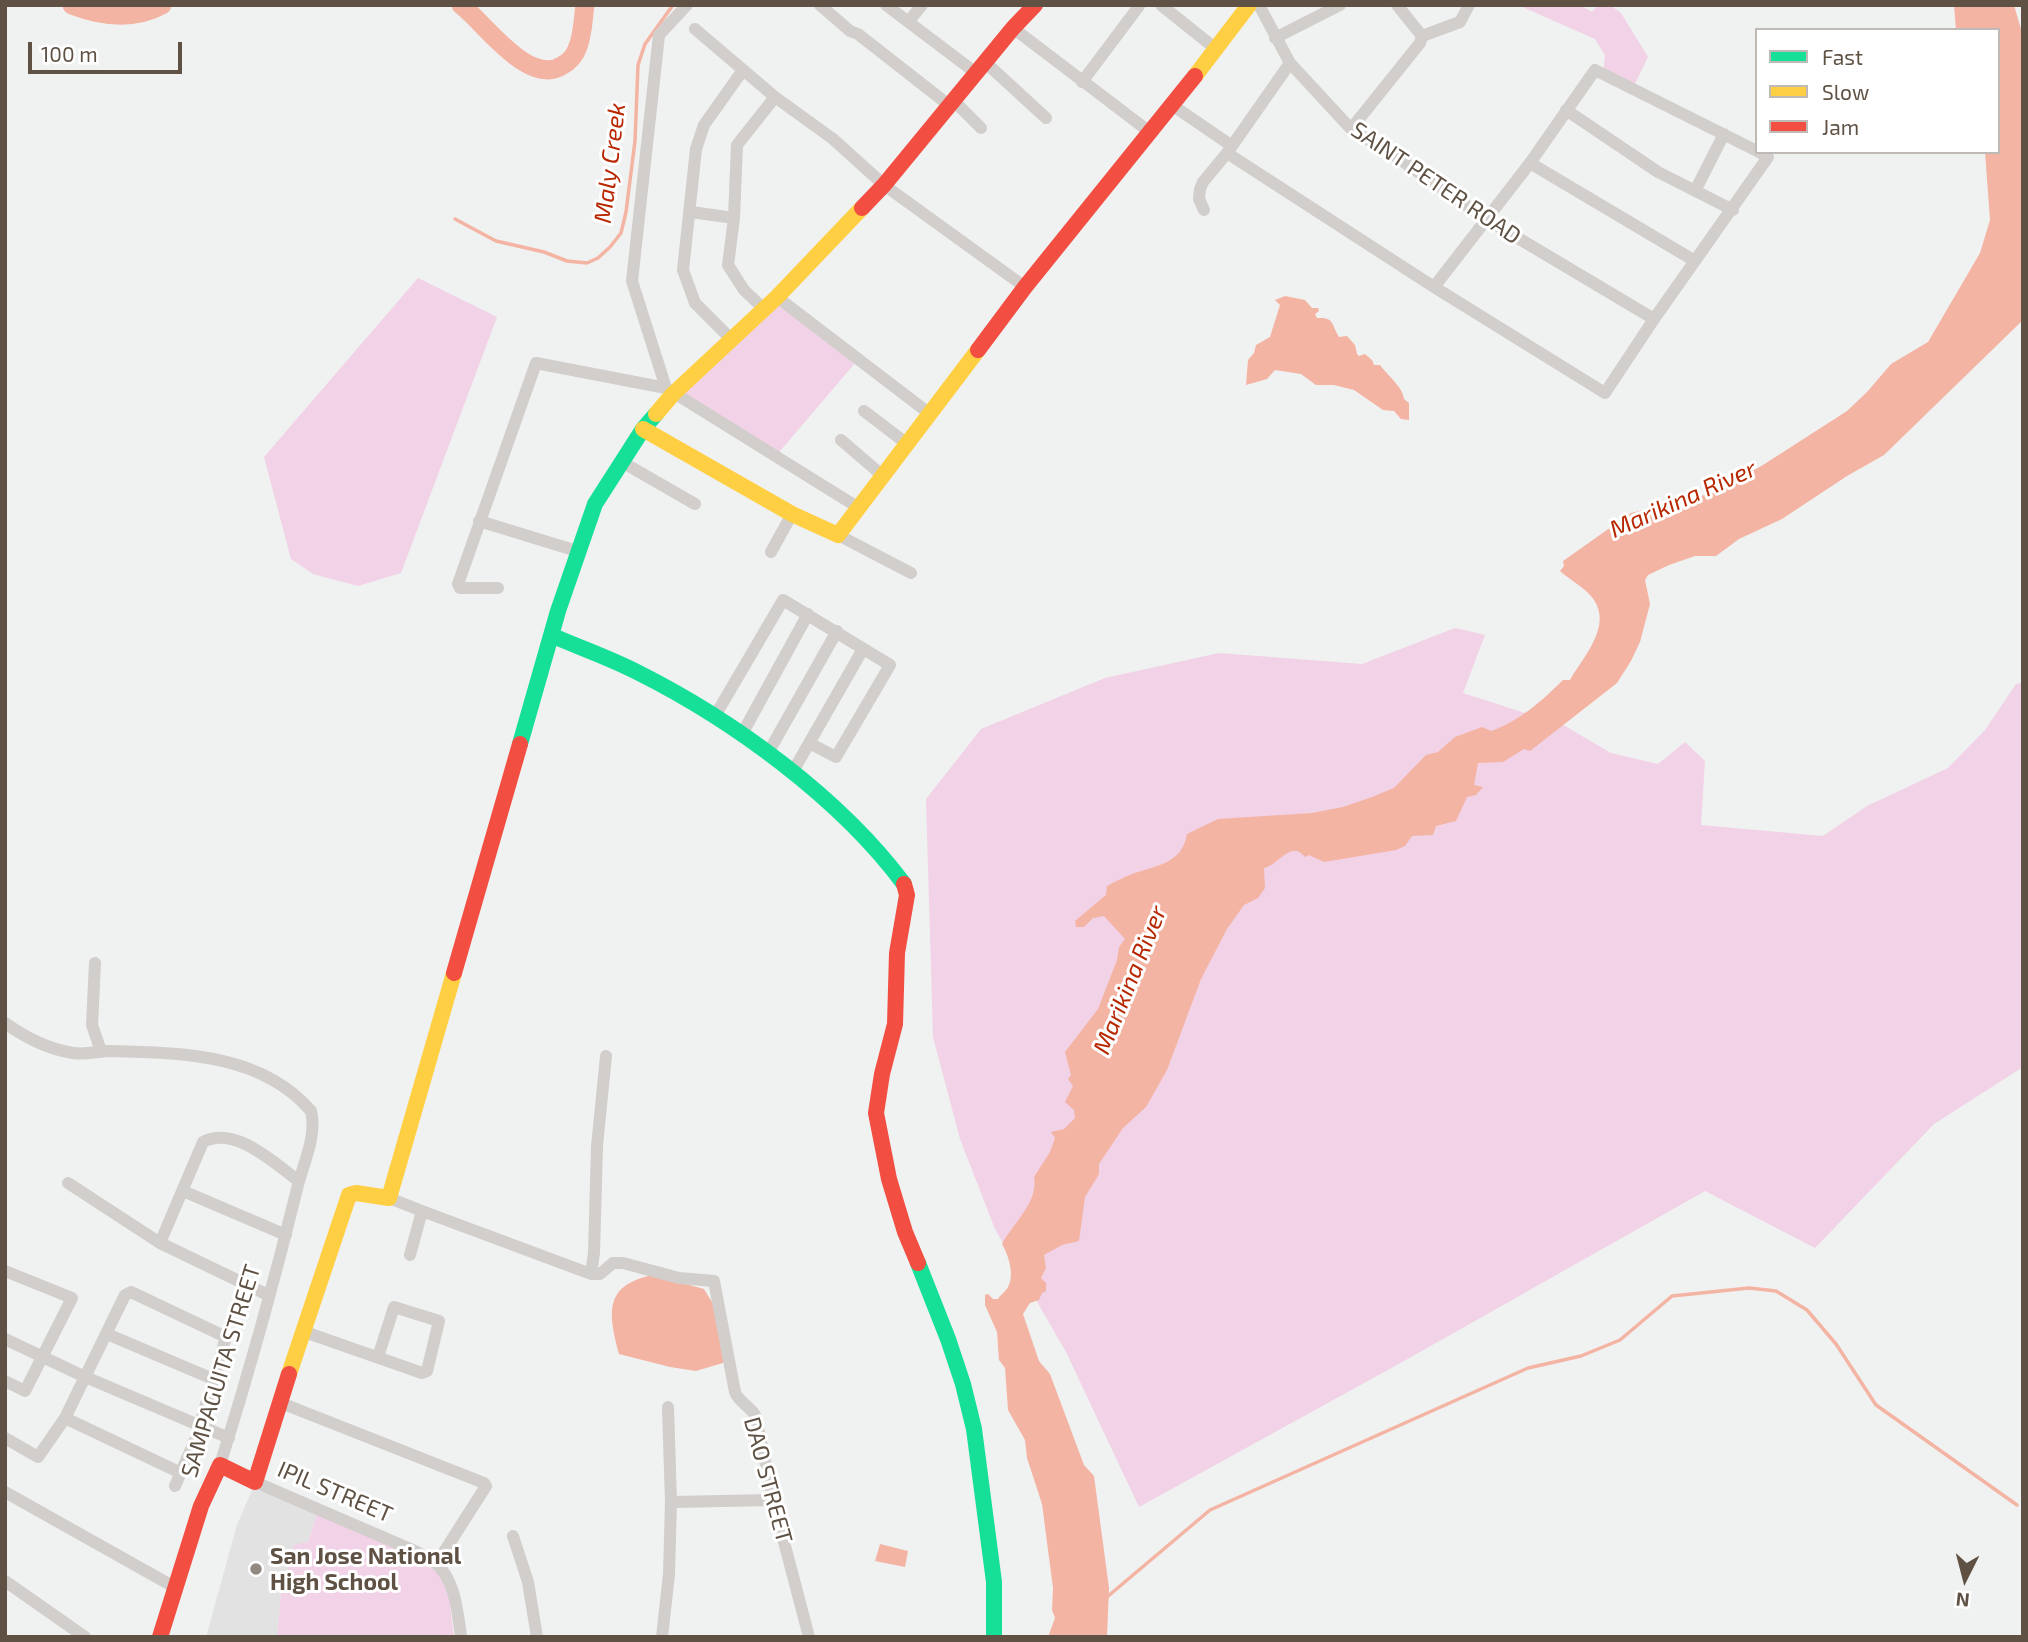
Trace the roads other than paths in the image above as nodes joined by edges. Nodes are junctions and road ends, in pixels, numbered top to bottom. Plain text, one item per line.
1 (687, 5) edge
2 (820, 5) edge
3 (886, 5) edge
4 (922, 5) edge
5 (1035, 5) edge
6 (1161, 5) edge
7 (1249, 5) edge
8 (1259, 5) edge
9 (1340, 5) edge
10 (1397, 5) edge
11 (1469, 5) edge
12 (1139, 6) edge
13 (909, 21) junction
14 (1013, 28) junction
15 (695, 29) dead end
16 (1422, 36) junction
17 (1275, 38) junction
18 (1216, 49) junction
19 (1290, 63) junction
20 (981, 67) junction
21 (743, 70) junction
22 (1082, 82) junction
23 (775, 97) junction
24 (952, 104) junction
25 (1172, 105) junction
26 (1566, 110) junction
27 (1046, 118) dead end
28 (981, 128) dead end
29 (1350, 129) junction
30 (1151, 133) junction
31 (1724, 134) junction
32 (1229, 149) junction
33 (1755, 150) edge
34 (1762, 154) edge
35 (1530, 163) junction
36 (884, 185) junction
37 (1695, 191) junction
38 (1204, 210) dead end
39 (1733, 210) junction
40 (691, 212) junction
41 (734, 218) junction
42 (1486, 219) junction
43 (1695, 261) junction
44 (1025, 287) junction
45 (1434, 287) junction
46 (778, 298) junction
47 (764, 309) junction
48 (1654, 319) junction
49 (732, 340) junction
50 (669, 391) junction
51 (864, 411) dead end
52 (930, 414) junction
53 (643, 429) junction
54 (841, 440) dead end
55 (906, 443) junction
56 (622, 462) junction
57 (883, 475) junction
58 (695, 504) dead end
59 (859, 508) junction
60 (792, 514) junction
61 (478, 521) junction
62 (838, 535) junction
63 (578, 551) junction
64 (771, 552) dead end
65 (911, 573) dead end
66 (498, 588) dead end
67 (808, 614) junction
68 (836, 631) junction
69 (553, 636) junction
70 (863, 649) junction
71 (715, 716) junction
72 (742, 734) junction
73 (809, 743) junction
74 (768, 752) junction
75 (792, 773) junction
76 (95, 963) dead end
77 (5, 1023) edge
78 (101, 1051) junction
79 (606, 1056) dead end
80 (299, 1181) junction
81 (68, 1183) dead end
82 (183, 1191) junction
83 (388, 1198) junction
84 (422, 1211) junction
85 (286, 1235) junction
86 (160, 1243) junction
87 (410, 1255) dead end
88 (5, 1272) edge
89 (595, 1274) junction
90 (268, 1296) junction
91 (302, 1331) junction
92 (107, 1334) junction
93 (5, 1339) edge
94 (41, 1356) junction
95 (378, 1357) junction
96 (83, 1376) junction
97 (213, 1380) junction
98 (5, 1381) edge
99 (281, 1403) junction
100 (668, 1408) dead end
101 (65, 1418) junction
102 (200, 1427) junction
103 (5, 1438) edge
104 (229, 1438) junction
105 (220, 1465) junction
106 (181, 1473) junction
107 (255, 1482) junction
108 (175, 1486) dead end
109 (5, 1492) edge
110 (773, 1500) junction
111 (671, 1502) junction
112 (513, 1536) dead end
113 (437, 1563) junction
114 (5, 1581) edge
115 (176, 1588) junction
116 (84, 1636) edge
117 (160, 1637) edge
118 (461, 1637) edge
119 (537, 1637) edge
120 (662, 1637) edge
121 (809, 1637) edge
122 (994, 1637) edge

1 - 50 street
2 - 24 street
3 - 13 street
4 - 13 street
5 - 14 street
6 - 18 street
7 - 18 street
8 - 17 street, SAINT PETER ROAD
9 - 17 street
10 - 16 street
11 - 16 street
12 - 22 street
13 - 20 street
14 - 20 street
14 - 22 street
15 - 21 street
16 - 29 street
17 - 19 street, SAINT PETER ROAD
18 - 25 street
19 - 29 street, SAINT PETER ROAD
19 - 32 street
20 - 24 street
20 - 27 street
21 - 23 street
21 - 40 street
22 - 30 street
23 - 36 street
23 - 41 street
24 - 28 street
24 - 36 street
25 - 30 street
25 - 32 street
26 - 31 street
26 - 35 street
26 - 37 street
29 - 42 street, SAINT PETER ROAD
30 - 44 street
31 - 33 street
31 - 37 street
32 - 38 street
32 - 45 street
34 - 39 street
35 - 42 street
35 - 43 street
36 - 44 street
36 - 46 street
37 - 39 street
39 - 43 street
40 - 41 street
40 - 49 street
41 - 47 street
42 - 45 street
42 - 48 street, SAINT PETER ROAD
43 - 48 street
44 - 52 street
45 - 48 street
46 - 47 street
46 - 52 street
47 - 49 street
49 - 50 street
50 - 53 street
50 - 59 street
50 - 61 street
51 - 55 street
52 - 55 street
53 - 56 street
53 - 60 street
54 - 57 street
55 - 57 street
56 - 58 street
56 - 63 street
57 - 59 street
59 - 62 street
60 - 62 street
60 - 64 street
61 - 63 street
61 - 66 street
62 - 65 street
63 - 69 street
67 - 68 street
67 - 71 street
67 - 72 street
68 - 70 street
68 - 74 street
69 - 71 street
69 - 83 street
70 - 73 street
70 - 73 street
71 - 72 street
72 - 74 street
73 - 75 street
74 - 75 street
75 - 122 street
76 - 78 street
77 - 78 street
78 - 80 street, SAMPAGUITA STREET
79 - 89 street
80 - 82 street
80 - 85 street, SAMPAGUITA STREET
81 - 86 street
82 - 85 street
82 - 86 street
83 - 84 street
83 - 91 street
84 - 87 street
84 - 89 street
85 - 90 street, SAMPAGUITA STREET
86 - 90 street
88 - 94 street
89 - 110 street, DAO STREET
90 - 104 street, SAMPAGUITA STREET
91 - 95 street
91 - 99 street
92 - 96 street
92 - 97 street
92 - 97 street
93 - 94 street
94 - 96 street
94 - 98 street
95 - 95 street
96 - 101 street
96 - 102 street
97 - 102 street
99 - 107 street
99 - 113 street
100 - 111 street
101 - 103 street
101 - 106 street
102 - 104 street
102 - 106 street
104 - 105 street, SAMPAGUITA STREET
105 - 107 street, IPIL STREET
105 - 115 street, SAMPAGUITA STREET
106 - 108 street
107 - 113 street, IPIL STREET
109 - 115 street
110 - 111 street
110 - 121 street, DAO STREET
111 - 120 street
112 - 119 street
113 - 118 street
114 - 116 street
115 - 117 street, SAMPAGUITA STREET

